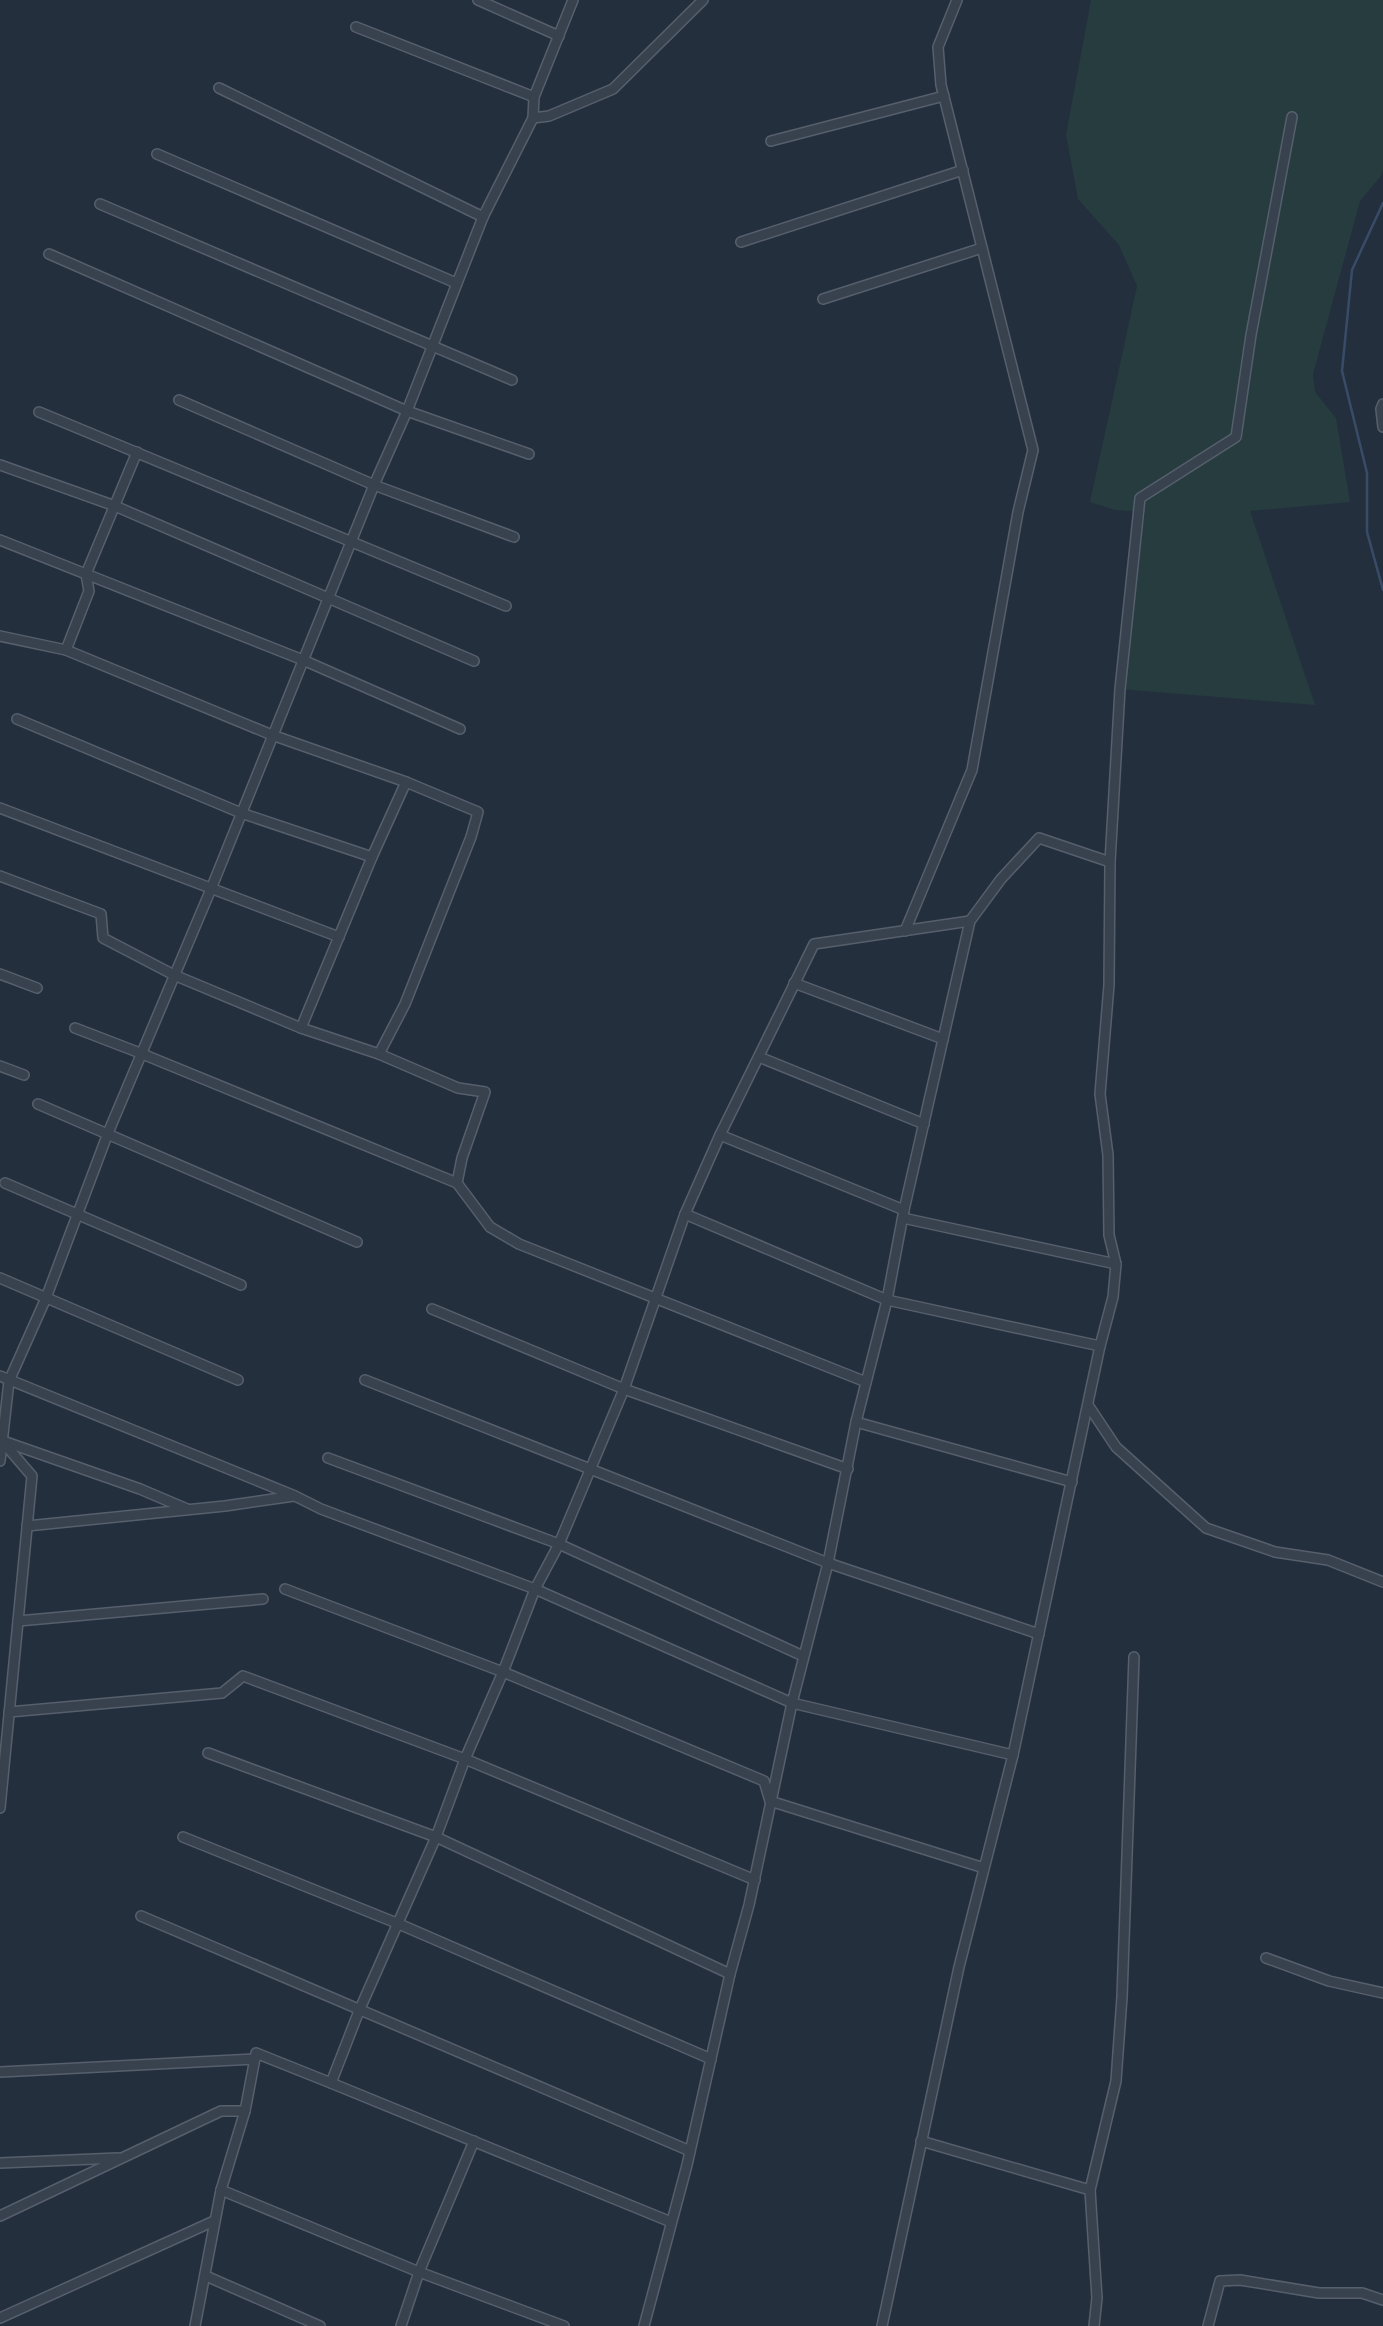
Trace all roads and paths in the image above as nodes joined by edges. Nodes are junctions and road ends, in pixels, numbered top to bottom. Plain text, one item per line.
1 (478, 0) edge
2 (573, 0) edge
3 (703, 0) edge
4 (957, 0) edge
5 (356, 27) dead end
6 (559, 36) junction
7 (219, 88) dead end
8 (944, 96) junction
9 (534, 97) junction
10 (1292, 117) dead end
11 (533, 118) junction
12 (771, 141) dead end
13 (157, 154) dead end
14 (963, 170) junction
15 (100, 204) dead end
16 (483, 217) junction
17 (741, 242) dead end
18 (982, 248) junction
19 (49, 254) dead end
20 (456, 283) junction
21 (822, 299) dead end
22 (431, 345) junction
23 (512, 380) dead end
24 (179, 400) dead end
25 (1383, 404) edge
26 (407, 411) junction
27 (39, 412) dead end
28 (1383, 427) edge
29 (137, 452) junction
30 (529, 454) dead end
31 (0, 465) edge
32 (374, 485) junction
33 (115, 506) junction
34 (514, 537) dead end
35 (0, 540) edge
36 (351, 541) junction
37 (86, 573) junction
38 (328, 598) junction
39 (506, 606) dead end
40 (0, 636) edge
41 (66, 650) junction
42 (303, 660) junction
43 (474, 661) dead end
44 (17, 719) dead end
45 (460, 729) dead end
46 (272, 735) junction
47 (406, 782) junction
48 (0, 808) edge
49 (241, 813) junction
50 (372, 857) junction
51 (1110, 862) junction
52 (0, 876) edge
53 (211, 889) junction
54 (970, 921) junction
55 (905, 931) junction
56 (339, 937) junction
57 (0, 974) edge
58 (174, 975) junction
59 (794, 983) junction
60 (37, 988) dead end
61 (75, 1028) dead end
62 (301, 1028) junction
63 (943, 1039) junction
64 (141, 1053) junction
65 (379, 1054) junction
66 (759, 1057) junction
67 (0, 1066) edge
68 (24, 1075) dead end
69 (38, 1104) dead end
70 (924, 1124) junction
71 (107, 1133) junction
72 (720, 1135) junction
73 (5, 1183) dead end
74 (457, 1183) junction
75 (76, 1214) junction
76 (685, 1214) junction
77 (903, 1214) junction
78 (357, 1242) dead end
79 (1116, 1264) junction
80 (0, 1278) edge
81 (241, 1285) dead end
82 (655, 1297) junction
83 (46, 1298) junction
84 (887, 1300) junction
85 (432, 1309) dead end
86 (1100, 1346) junction
87 (5, 1379) edge
88 (237, 1380) dead end
89 (365, 1380) dead end
90 (866, 1382) junction
91 (624, 1389) junction
92 (1088, 1405) junction
93 (856, 1422) junction
94 (1, 1440) edge
95 (328, 1458) dead end
96 (0, 1461) edge
97 (848, 1469) junction
98 (590, 1470) junction
99 (1072, 1482) junction
100 (295, 1496) junction
101 (188, 1510) junction
102 (27, 1526) junction
103 (559, 1544) junction
104 (828, 1563) junction
105 (1383, 1582) edge
106 (285, 1589) dead end
107 (536, 1589) junction
108 (263, 1599) dead end
109 (18, 1621) junction
110 (1039, 1634) junction
111 (803, 1656) junction
112 (1135, 1657) dead end
113 (503, 1672) junction
114 (792, 1703) junction
115 (9, 1712) junction
116 (208, 1753) dead end
117 (1013, 1755) junction
118 (464, 1759) junction
119 (770, 1801) junction
120 (0, 1808) edge
121 (183, 1837) dead end
122 (436, 1837) junction
123 (984, 1868) junction
124 (755, 1880) junction
125 (141, 1916) dead end
126 (399, 1924) junction
127 (1266, 1958) dead end
128 (730, 1974) junction
129 (1383, 1993) edge
130 (359, 2011) junction
131 (255, 2059) junction
132 (711, 2059) junction
133 (0, 2072) edge
134 (331, 2083) junction
135 (245, 2111) junction
136 (474, 2141) junction
137 (921, 2141) junction
138 (690, 2151) junction
139 (123, 2158) junction
140 (0, 2163) edge
141 (221, 2190) junction
142 (1090, 2190) junction
143 (0, 2216) edge
144 (214, 2221) junction
145 (671, 2222) junction
146 (419, 2272) junction
147 (206, 2276) junction
148 (1383, 2300) edge
149 (0, 2318) edge
150 (195, 2326) edge
151 (320, 2326) edge
152 (401, 2326) edge
153 (564, 2326) edge
154 (644, 2326) edge
155 (882, 2326) edge
156 (1094, 2326) edge
157 (1208, 2326) edge

1 - 6 street
2 - 6 street
3 - 11 street
4 - 8 street
5 - 9 street
6 - 9 street
7 - 16 street
8 - 12 street
8 - 14 street
9 - 11 street
10 - 51 street
11 - 16 street
13 - 20 street
14 - 17 street
14 - 18 street
15 - 22 street
16 - 20 street
18 - 21 street
18 - 55 street
19 - 26 street
20 - 22 street
22 - 23 street
22 - 26 street
24 - 32 street
25 - 28 street
26 - 30 street
26 - 32 street
27 - 29 street
29 - 33 street
29 - 36 street
31 - 33 street
32 - 34 street
32 - 36 street
33 - 37 street
33 - 38 street
35 - 37 street
36 - 38 street
36 - 39 street
37 - 41 street
37 - 42 street
38 - 42 street
38 - 43 street
40 - 41 street
41 - 46 street
42 - 45 street
42 - 46 street
44 - 49 street
46 - 47 street
46 - 49 street
47 - 50 street
47 - 65 street
48 - 53 street
49 - 50 street
49 - 53 street
50 - 56 street
51 - 54 street
51 - 79 street
52 - 58 street
53 - 56 street
53 - 58 street
54 - 55 street
54 - 63 street
55 - 59 street
56 - 62 street
57 - 60 street
58 - 62 street
58 - 64 street
59 - 63 street
59 - 66 street
61 - 64 street
62 - 65 street
63 - 70 street
64 - 71 street
64 - 74 street
65 - 74 street
66 - 70 street
66 - 72 street
67 - 68 street
69 - 71 street
70 - 77 street
71 - 75 street
71 - 78 street
72 - 76 street
72 - 77 street
73 - 75 street
74 - 82 street
75 - 81 street
75 - 83 street
76 - 82 street
76 - 84 street
77 - 79 street
77 - 84 street
79 - 86 street
80 - 83 street
82 - 90 street
82 - 91 street
83 - 87 street
83 - 88 street
84 - 86 street
84 - 90 street
85 - 91 street
86 - 92 street
87 - 94 street
87 - 100 street
89 - 98 street
90 - 93 street
91 - 97 street
91 - 98 street
92 - 99 street
92 - 105 street
93 - 97 street
93 - 99 street
94 - 96 street
94 - 101 street
94 - 102 street
95 - 103 street
97 - 104 street
98 - 103 street
98 - 104 street
99 - 110 street
100 - 101 street
100 - 107 street
101 - 102 street
102 - 109 street
103 - 107 street
103 - 111 street
104 - 110 street
104 - 111 street
106 - 113 street
107 - 113 street
107 - 114 street
108 - 109 street
109 - 115 street
110 - 117 street
111 - 114 street
112 - 142 street
113 - 118 street
113 - 119 street
114 - 117 street
114 - 119 street
115 - 118 street
115 - 120 street
116 - 122 street
117 - 123 street
118 - 122 street
118 - 124 street
119 - 123 street
119 - 124 street
121 - 126 street
122 - 126 street
122 - 128 street
123 - 137 street
124 - 128 street
125 - 130 street
126 - 130 street
126 - 132 street
127 - 129 street
128 - 132 street
130 - 134 street
130 - 138 street
131 - 133 street
131 - 134 street
131 - 135 street
132 - 138 street
134 - 136 street
135 - 139 street
135 - 141 street
136 - 145 street
136 - 146 street
137 - 142 street
137 - 155 street
138 - 145 street
139 - 140 street
139 - 143 street
141 - 144 street
141 - 146 street
142 - 156 street
144 - 147 street
144 - 149 street
145 - 154 street
146 - 152 street
146 - 153 street
147 - 150 street
147 - 151 street
148 - 157 street

